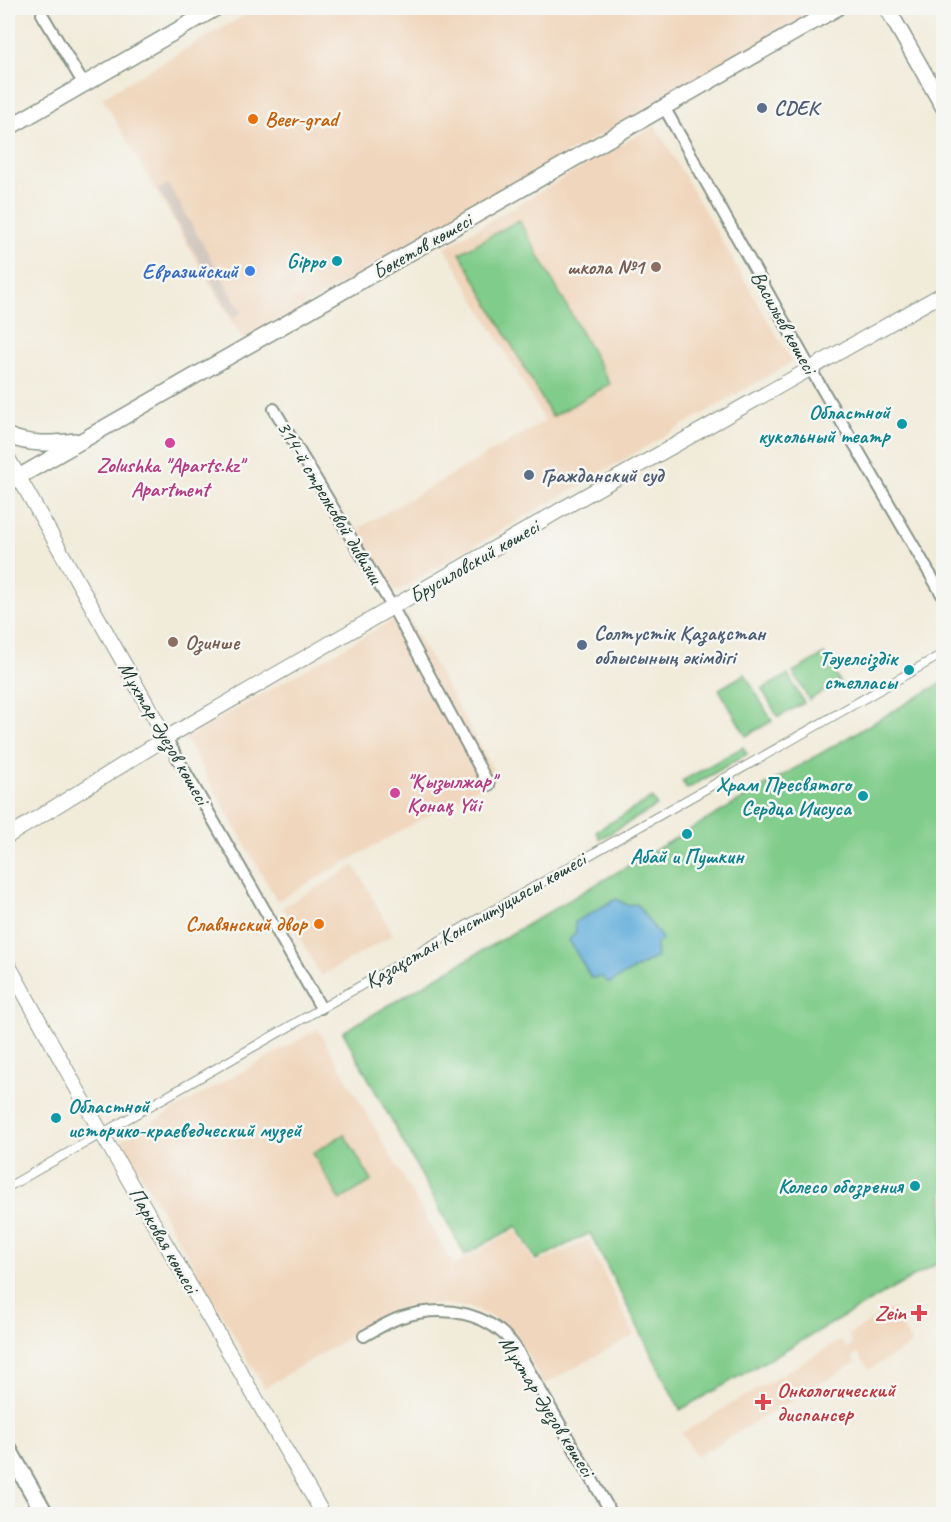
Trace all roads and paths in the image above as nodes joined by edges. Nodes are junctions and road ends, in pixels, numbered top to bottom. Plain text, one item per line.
1 (216, 8) edge
2 (837, 8) edge
3 (887, 8) edge
4 (40, 10) edge
5 (83, 83) junction
6 (664, 107) junction
7 (944, 108) edge
8 (8, 128) edge
9 (944, 293) edge
10 (810, 368) junction
11 (274, 409) dead end
12 (8, 436) edge
13 (84, 440) junction
14 (8, 458) edge
15 (13, 480) edge
16 (944, 598) edge
17 (393, 608) junction
18 (944, 653) edge
19 (166, 738) junction
20 (489, 785) dead end
21 (8, 836) edge
22 (8, 964) edge
23 (321, 1008) junction
24 (102, 1134) junction
25 (8, 1188) edge
26 (364, 1336) dead end
27 (8, 1449) edge
28 (45, 1515) edge
29 (323, 1515) edge
30 (612, 1515) edge

1 - 5 main road
2 - 6 main road, Бөкетов көшесі
3 - 7 main road
4 - 5 street
5 - 8 main road
6 - 10 street, Васильев көшесі
6 - 13 main road, Бөкетов көшесі
9 - 10 street, Брусиловский көшесі
10 - 16 street, Васильев көшесі
10 - 17 street, Брусиловский көшесі
11 - 17 street, 314-й стрелковой дивизии
12 - 13 main road
13 - 15 main road, Бөкетов көшесі
14 - 15 street, Мұхтар Әуезов көшесі
15 - 19 street, Мұхтар Әуезов көшесі
17 - 19 street, Брусиловский көшесі
17 - 20 street, 314-й стрелковой дивизии
18 - 23 street, Қазақстан Конституциясы көшесі
19 - 21 street, Брусиловский көшесі
19 - 23 street, Мұхтар Әуезов көшесі
22 - 24 street, Парковая көшесі
23 - 24 street, Қазақстан Конституциясы көшесі
24 - 25 street, Қазақстан Конституциясы көшесі
24 - 29 street, Парковая көшесі
26 - 30 street, Мұхтар Әуезов көшесі
27 - 28 main road

